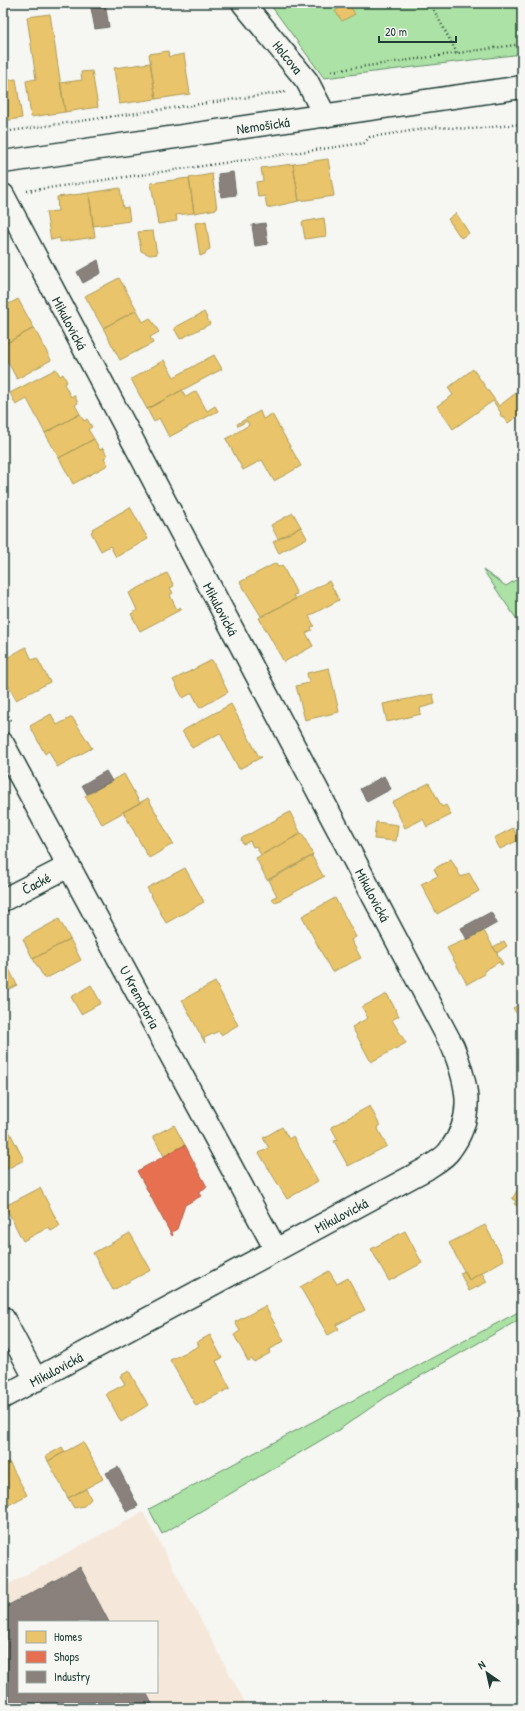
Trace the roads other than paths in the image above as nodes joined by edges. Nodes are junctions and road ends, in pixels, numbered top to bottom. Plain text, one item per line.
1 (243, 3) edge
2 (522, 87) edge
3 (325, 116) junction
4 (3, 162) edge
5 (3, 195) edge
6 (3, 744) edge
7 (68, 866) junction
8 (3, 900) edge
9 (276, 1250) junction
10 (3, 1318) edge
11 (36, 1380) junction
12 (3, 1397) edge

1 - 3 street, Holcova
2 - 3 street, Nemošická
3 - 4 street, Nemošická
5 - 9 street, Mikulovická
6 - 7 street, U Krematoria
7 - 8 street, Čacké
7 - 9 street, U Krematoria
9 - 11 street, Mikulovická
10 - 11 street
11 - 12 street, Mikulovická

